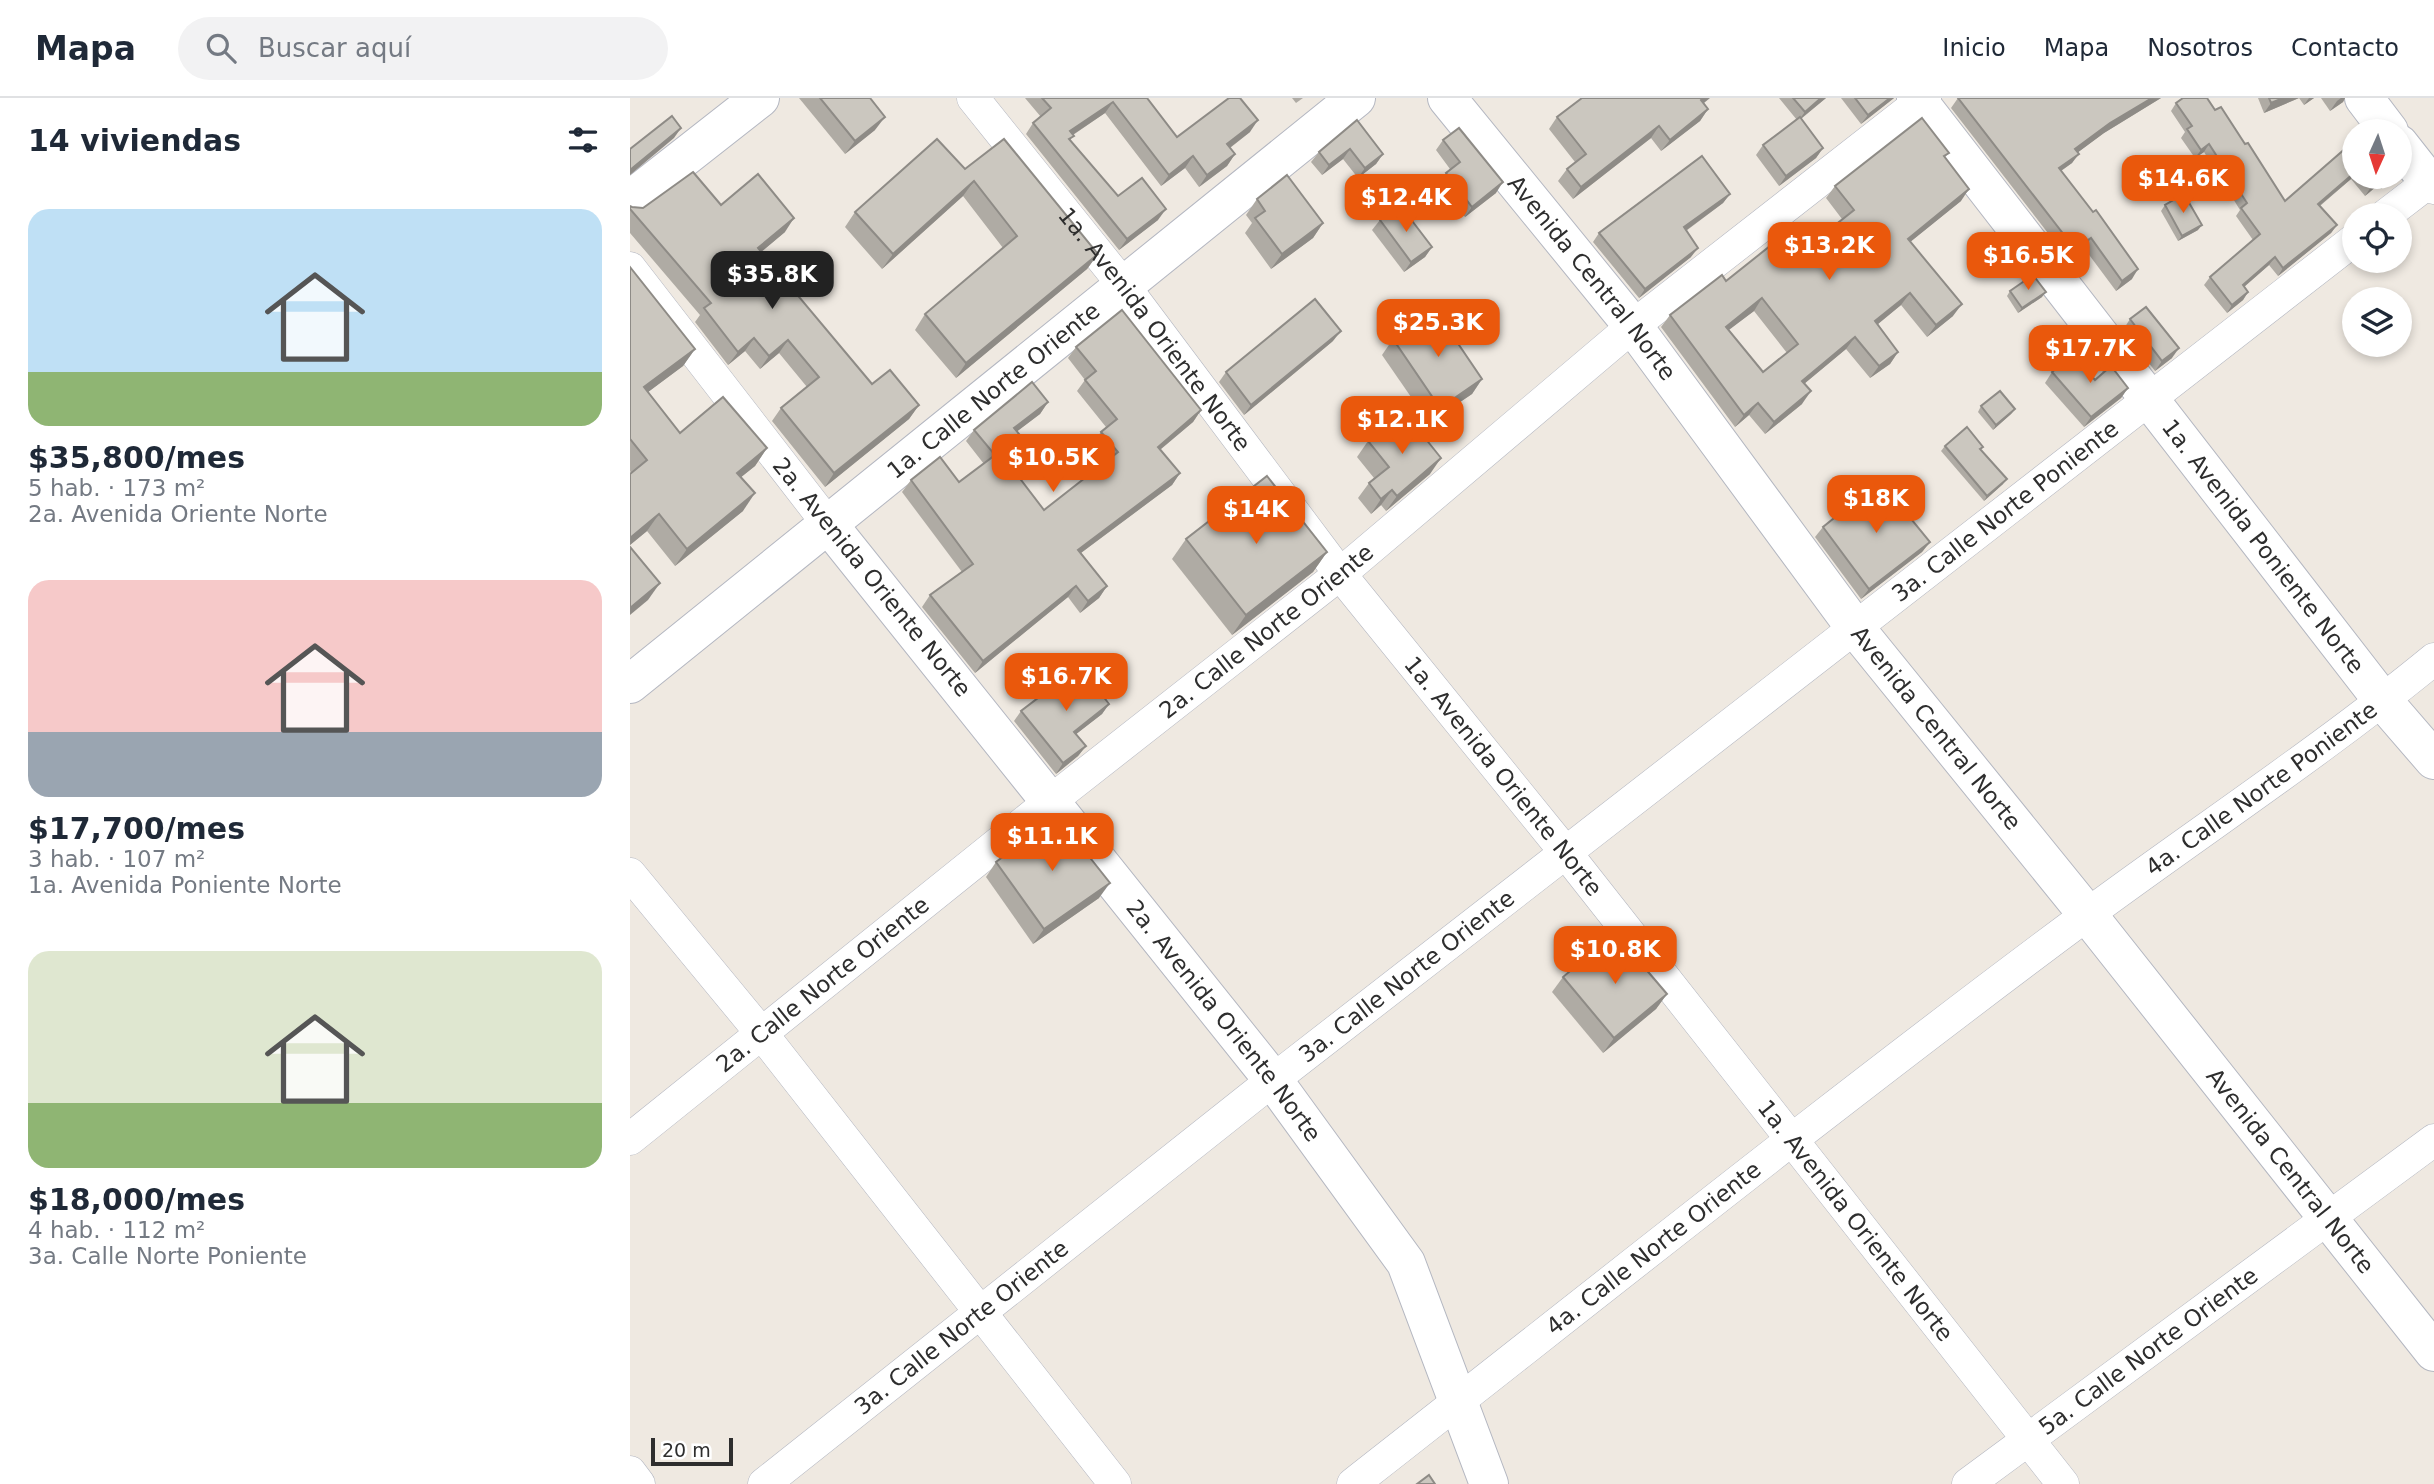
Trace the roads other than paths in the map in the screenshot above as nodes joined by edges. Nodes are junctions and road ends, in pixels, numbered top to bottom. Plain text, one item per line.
1 (760, 98) edge
2 (973, 98) edge
3 (1356, 98) edge
4 (1447, 98) edge
5 (2364, 98) edge
6 (1920, 100) edge
7 (2380, 119) edge
8 (2412, 159) edge
9 (2432, 183) edge
10 (630, 200) edge
11 (2403, 203) edge
12 (2342, 249) edge
13 (630, 268) edge
14 (1124, 286) junction
15 (1633, 326) junction
16 (2148, 400) junction
17 (828, 524) junction
18 (1339, 574) junction
19 (1856, 629) junction
20 (2434, 659) edge
21 (630, 684) edge
22 (2383, 701) junction
23 (2434, 760) edge
24 (1052, 800) junction
25 (1566, 853) junction
26 (630, 874) edge
27 (2087, 915) junction
28 (762, 1034) junction
29 (1273, 1080) junction
30 (630, 1139) edge
31 (1792, 1140) junction
32 (2434, 1140) edge
33 (2330, 1219) junction
34 (981, 1312) junction
35 (2434, 1353) edge
36 (1458, 1402) junction
37 (2027, 1440) junction
38 (630, 1472) edge
39 (639, 1484) edge
40 (764, 1484) edge
41 (1115, 1484) edge
42 (1353, 1484) edge
43 (1489, 1484) edge
44 (1969, 1484) edge
45 (2063, 1484) edge

1 - 10 street
2 - 14 street, 1a. Avenida Oriente Norte
3 - 14 street, 1a. Calle Norte Oriente
4 - 15 street, Avenida Central Norte
5 - 7 street
6 - 15 street, 2a. Calle Norte Oriente
6 - 16 street, 1a. Avenida Poniente Norte
8 - 9 street
9 - 11 street
12 - 16 street, 3a. Calle Norte Poniente
13 - 17 street, 2a. Avenida Oriente Norte
14 - 17 street, 1a. Calle Norte Oriente
14 - 18 street, 1a. Avenida Oriente Norte
15 - 18 street, 2a. Calle Norte Oriente
15 - 19 street, Avenida Central Norte
16 - 19 street, 3a. Calle Norte Poniente
16 - 22 street, 1a. Avenida Poniente Norte
17 - 21 street, 1a. Calle Norte Oriente
17 - 24 street, 2a. Avenida Oriente Norte
18 - 24 street, 2a. Calle Norte Oriente
18 - 25 street, 1a. Avenida Oriente Norte
19 - 25 street, 3a. Calle Norte Oriente
19 - 27 street, Avenida Central Norte
20 - 22 street, 4a. Calle Norte Poniente
22 - 23 street, 1a. Avenida Poniente Norte
22 - 27 street, 4a. Calle Norte Poniente
24 - 28 street, 2a. Calle Norte Oriente
24 - 29 street, 2a. Avenida Oriente Norte
25 - 29 street, 3a. Calle Norte Oriente
25 - 31 street, 1a. Avenida Oriente Norte
26 - 28 street
27 - 31 street, 4a. Calle Norte Oriente
27 - 33 street, Avenida Central Norte
28 - 30 street, 2a. Calle Norte Oriente
28 - 34 street
29 - 34 street, 3a. Calle Norte Oriente
29 - 36 street, 2a. Avenida Oriente Norte
31 - 36 street, 4a. Calle Norte Oriente
31 - 37 street, 1a. Avenida Oriente Norte
32 - 33 street, 5a. Calle Norte Oriente
33 - 35 street, Avenida Central Norte
33 - 37 street, 5a. Calle Norte Oriente
34 - 40 street, 3a. Calle Norte Oriente
34 - 41 street
36 - 42 street, 4a. Calle Norte Oriente
36 - 43 street, 2a. Avenida Oriente Norte
37 - 44 street, 5a. Calle Norte Oriente
37 - 45 street, 1a. Avenida Oriente Norte
38 - 39 street

